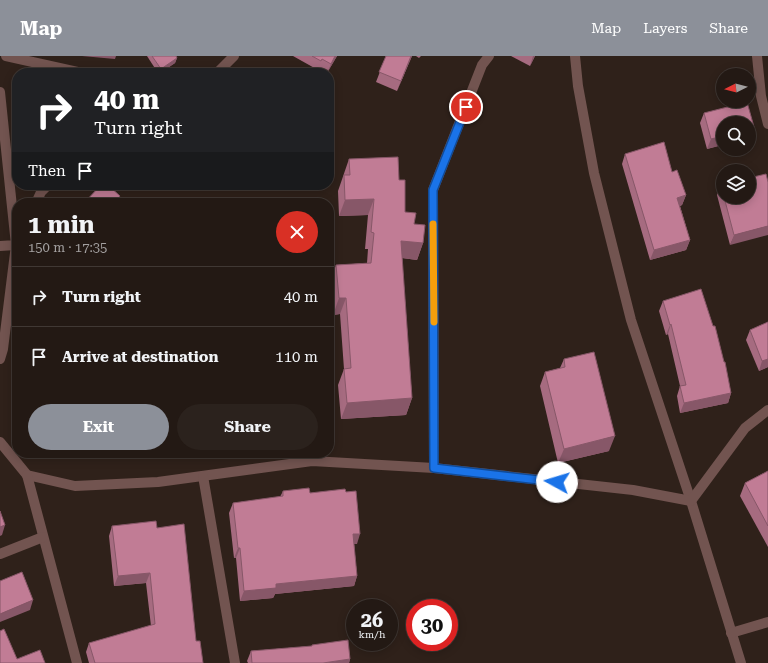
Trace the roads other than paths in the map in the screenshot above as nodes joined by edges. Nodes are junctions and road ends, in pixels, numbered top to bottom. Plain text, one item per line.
1 (6, 56) edge
2 (234, 56) edge
3 (490, 56) edge
4 (574, 56) edge
5 (757, 56) edge
6 (60, 68) edge
7 (222, 68) edge
8 (0, 92) edge
9 (768, 124) edge
10 (12, 206) edge
11 (12, 244) edge
12 (0, 246) edge
13 (12, 276) edge
14 (0, 359) edge
15 (768, 410) edge
16 (0, 442) edge
17 (12, 457) edge
18 (13, 458) edge
19 (434, 468) junction
20 (27, 475) junction
21 (202, 476) junction
22 (691, 500) junction
23 (44, 537) junction
24 (0, 554) edge
25 (768, 622) edge
26 (731, 633) junction
27 (77, 663) edge
28 (235, 663) edge
29 (741, 663) edge

1 - 6 street
2 - 7 street
3 - 19 street
4 - 22 street
5 - 9 street
8 - 10 street
11 - 12 street
13 - 14 street
15 - 22 street
16 - 17 street
18 - 20 street
19 - 21 street
19 - 22 street
20 - 21 street
20 - 23 street
21 - 28 street
22 - 26 street
23 - 24 street
23 - 27 street
25 - 26 street
26 - 29 street

